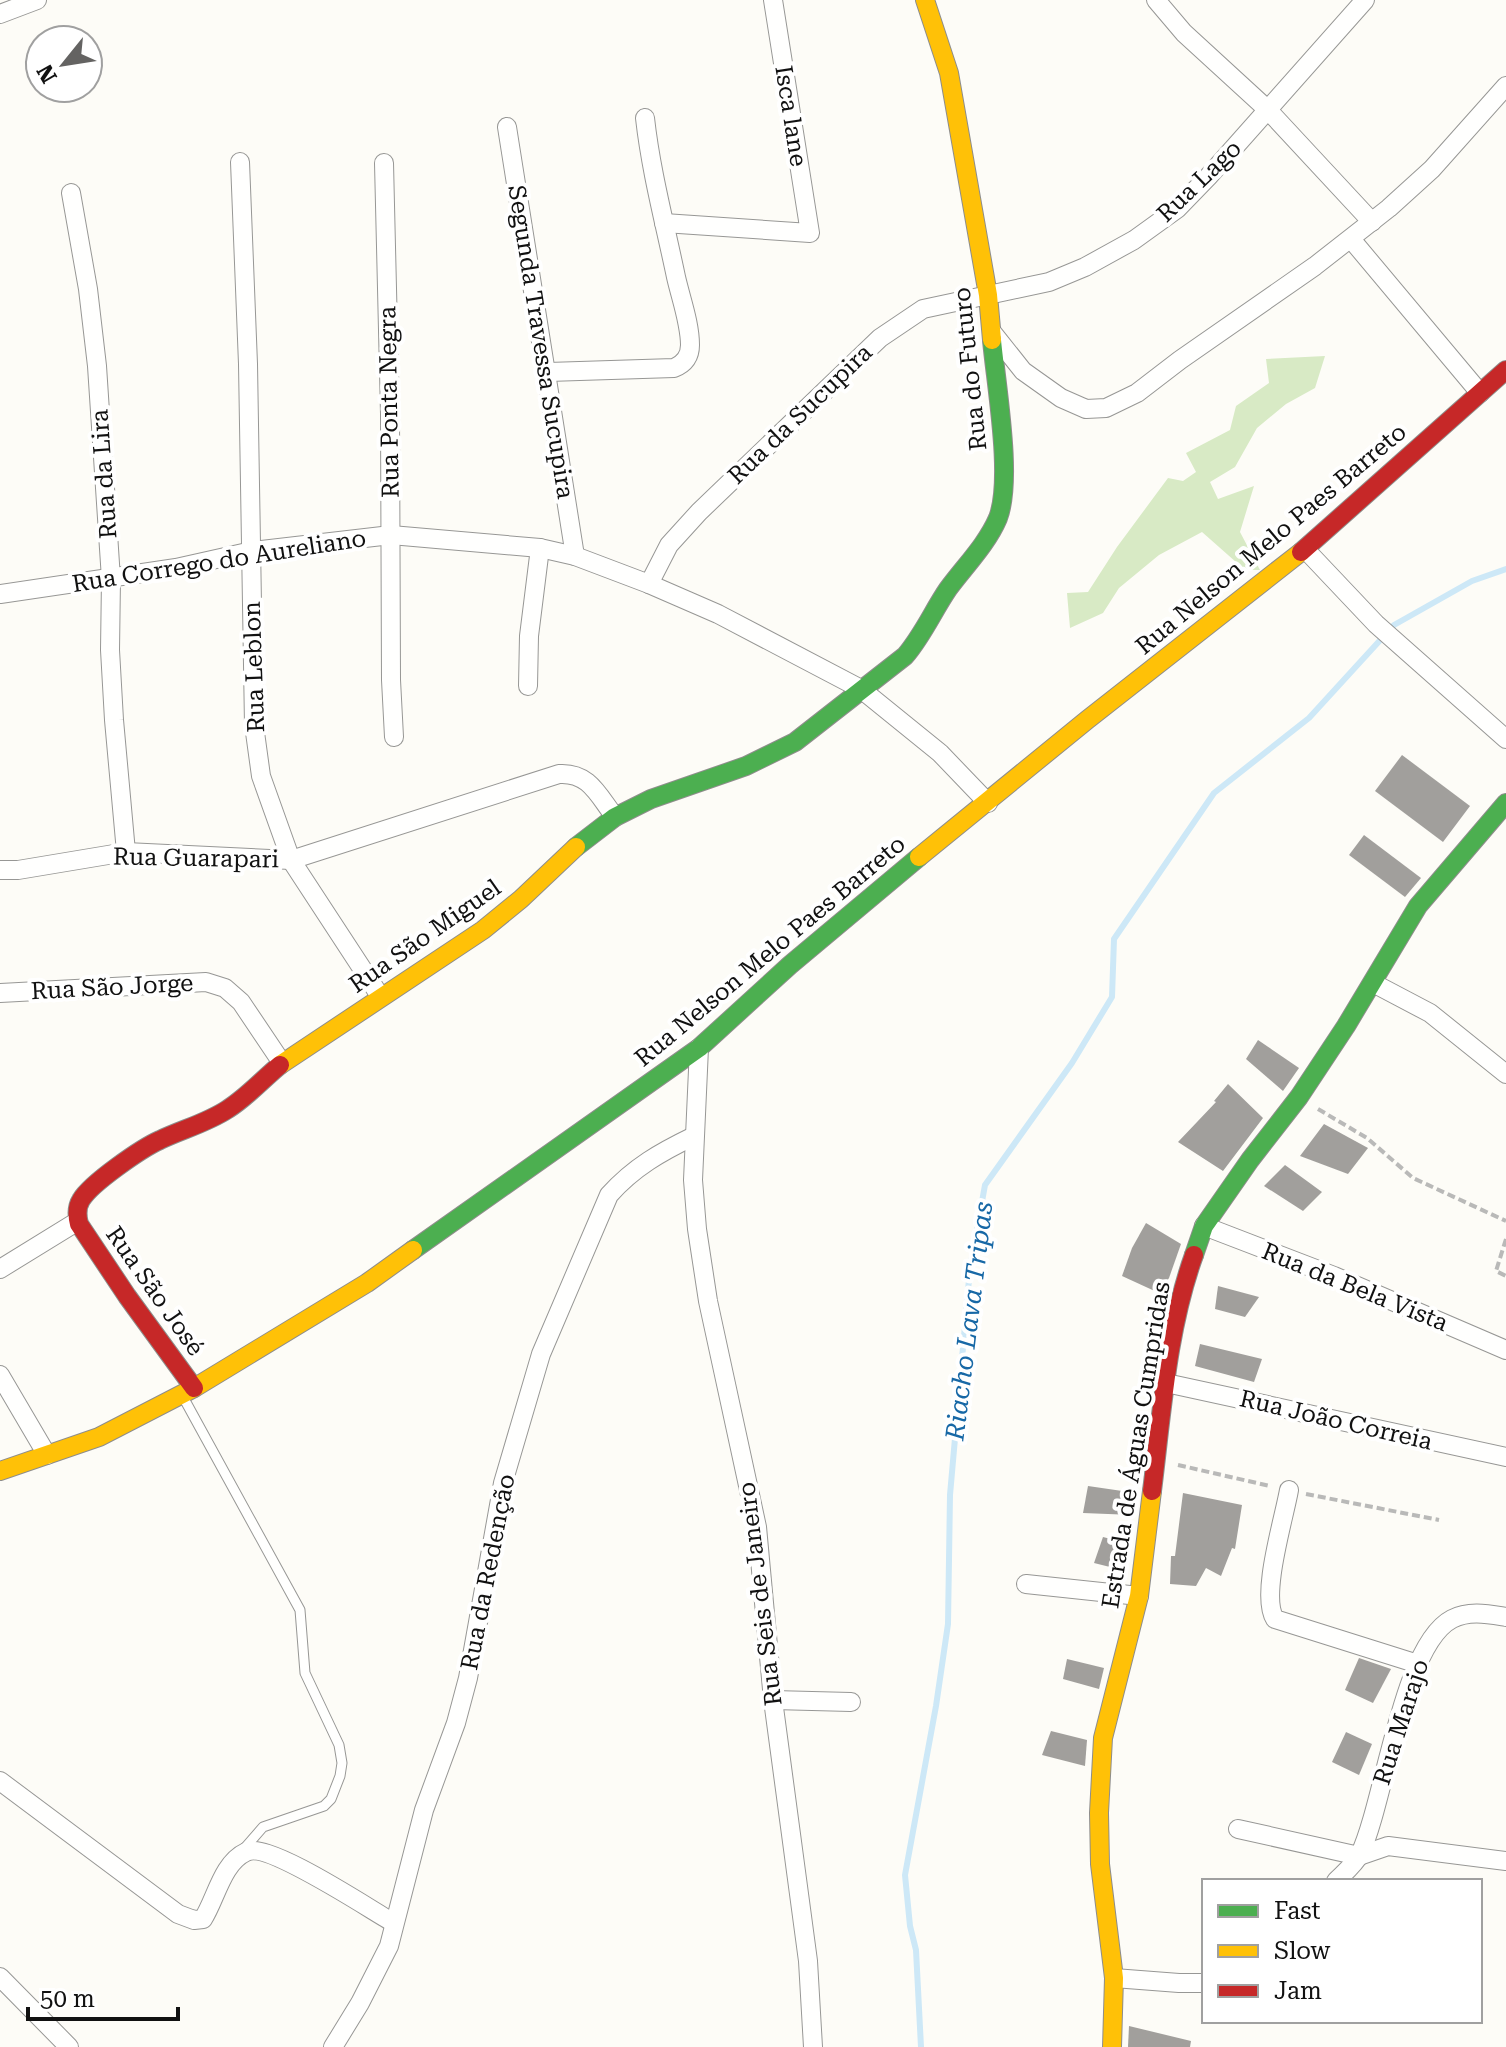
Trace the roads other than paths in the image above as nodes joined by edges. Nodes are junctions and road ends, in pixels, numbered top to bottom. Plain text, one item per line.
1 (37, 0) edge
2 (773, 0) edge
3 (925, 0) edge
4 (1156, 0) edge
5 (1365, 0) edge
6 (0, 14) edge
7 (1506, 86) edge
8 (1267, 109) junction
9 (645, 118) dead end
10 (507, 127) dead end
11 (240, 162) dead end
12 (384, 163) dead end
13 (71, 193) dead end
14 (1372, 222) junction
15 (664, 223) junction
16 (1351, 239) junction
17 (988, 295) junction
18 (991, 330) junction
19 (1506, 370) edge
20 (548, 372) junction
21 (1480, 393) junction
22 (391, 535) junction
23 (540, 548) junction
24 (1305, 549) junction
25 (252, 551) junction
26 (575, 556) junction
27 (111, 579) junction
28 (649, 584) junction
29 (0, 594) edge
30 (528, 686) dead end
31 (861, 689) junction
32 (394, 737) dead end
33 (1506, 739) edge
34 (988, 803) junction
35 (1506, 803) edge
36 (615, 817) junction
37 (126, 852) junction
38 (291, 860) junction
39 (0, 870) edge
40 (1373, 983) junction
41 (0, 993) edge
42 (380, 996) junction
43 (699, 1048) junction
44 (282, 1063) junction
45 (1506, 1074) edge
46 (694, 1136) junction
47 (78, 1221) junction
48 (1204, 1226) junction
49 (0, 1269) edge
50 (1506, 1350) edge
51 (0, 1375) edge
52 (1166, 1383) junction
53 (188, 1392) junction
54 (47, 1455) junction
55 (1506, 1457) edge
56 (0, 1471) edge
57 (1289, 1490) dead end
58 (1026, 1584) dead end
59 (1139, 1596) junction
60 (1506, 1617) edge
61 (1418, 1664) junction
62 (773, 1700) junction
63 (851, 1702) dead end
64 (0, 1781) edge
65 (1238, 1829) dead end
66 (1359, 1856) junction
67 (236, 1859) junction
68 (1506, 1861) edge
69 (1338, 1879) edge
70 (394, 1923) junction
71 (0, 1977) edge
72 (1114, 1978) junction
73 (1202, 1983) edge
74 (68, 2047) edge
75 (333, 2047) edge
76 (813, 2047) edge
77 (1112, 2047) edge

1 - 6 street
2 - 15 street, Isca lane
3 - 17 street, Rua do Futuro
4 - 8 street
5 - 8 street, Rua Lago
7 - 14 street
8 - 14 street
8 - 17 street, Rua Lago
9 - 15 street
10 - 20 street, Segunda Travessa Sucupira
11 - 25 street, Rua Leblon
12 - 22 street, Rua Ponta Negra
13 - 27 street, Rua da Lira
14 - 16 street
15 - 20 street
16 - 18 street
16 - 21 street
17 - 18 street, Rua do Futuro
17 - 28 street, Rua da Sucupira
18 - 31 street, Rua do Futuro
19 - 21 street, Rua Nelson Melo Paes Barreto
20 - 26 street, Segunda Travessa Sucupira
21 - 24 street, Rua Nelson Melo Paes Barreto
22 - 23 street, Rua Corrego do Aureliano
22 - 25 street, Rua Corrego do Aureliano
22 - 32 street, Rua Ponta Negra
23 - 26 street, Rua Corrego do Aureliano
23 - 30 street
24 - 33 street
24 - 34 street, Rua Nelson Melo Paes Barreto
25 - 27 street, Rua Corrego do Aureliano
25 - 38 street, Rua Leblon
26 - 28 street, Rua Corrego do Aureliano
27 - 29 street, Rua Corrego do Aureliano
27 - 37 street, Rua da Lira
28 - 31 street, Rua Corrego do Aureliano
31 - 34 street, Rua Corrego do Aureliano
31 - 36 street, Rua São Miguel
34 - 43 street, Rua Nelson Melo Paes Barreto
35 - 40 street, Estrada de Águas Cumpridas
36 - 38 street, Rua Guarapari
36 - 42 street, Rua São Miguel
37 - 38 street, Rua Guarapari
37 - 39 street, Rua Guarapari
38 - 42 street, Rua Leblon
40 - 45 street
40 - 48 street, Estrada de Águas Cumpridas
41 - 44 street, Rua São Jorge
42 - 44 street, Rua São Miguel
43 - 46 street, Rua Seis de Janeiro
43 - 53 street, Rua Nelson Melo Paes Barreto
44 - 47 street, Rua São Miguel
46 - 62 street, Rua Seis de Janeiro
46 - 70 street, Rua da Redenção
47 - 49 street
47 - 53 street, Rua São José
48 - 50 street, Rua da Bela Vista
48 - 52 street, Estrada de Águas Cumpridas
51 - 54 street
52 - 55 street, Rua João Correia
52 - 59 street, Estrada de Águas Cumpridas
53 - 54 street, Rua Nelson Melo Paes Barreto
53 - 67 lane
54 - 56 street, Rua Nelson Melo Paes Barreto
57 - 61 street
58 - 59 street
59 - 72 street, Estrada de Águas Cumpridas
60 - 61 street, Rua Marajo
61 - 66 street, Rua Marajo
62 - 63 street
62 - 76 street, Rua Seis de Janeiro
64 - 67 street
65 - 66 street
66 - 68 street
66 - 69 street, Rua Marajo
67 - 70 street
70 - 75 street, Rua da Redenção
71 - 74 street
72 - 73 street
72 - 77 street, Estrada de Águas Cumpridas

